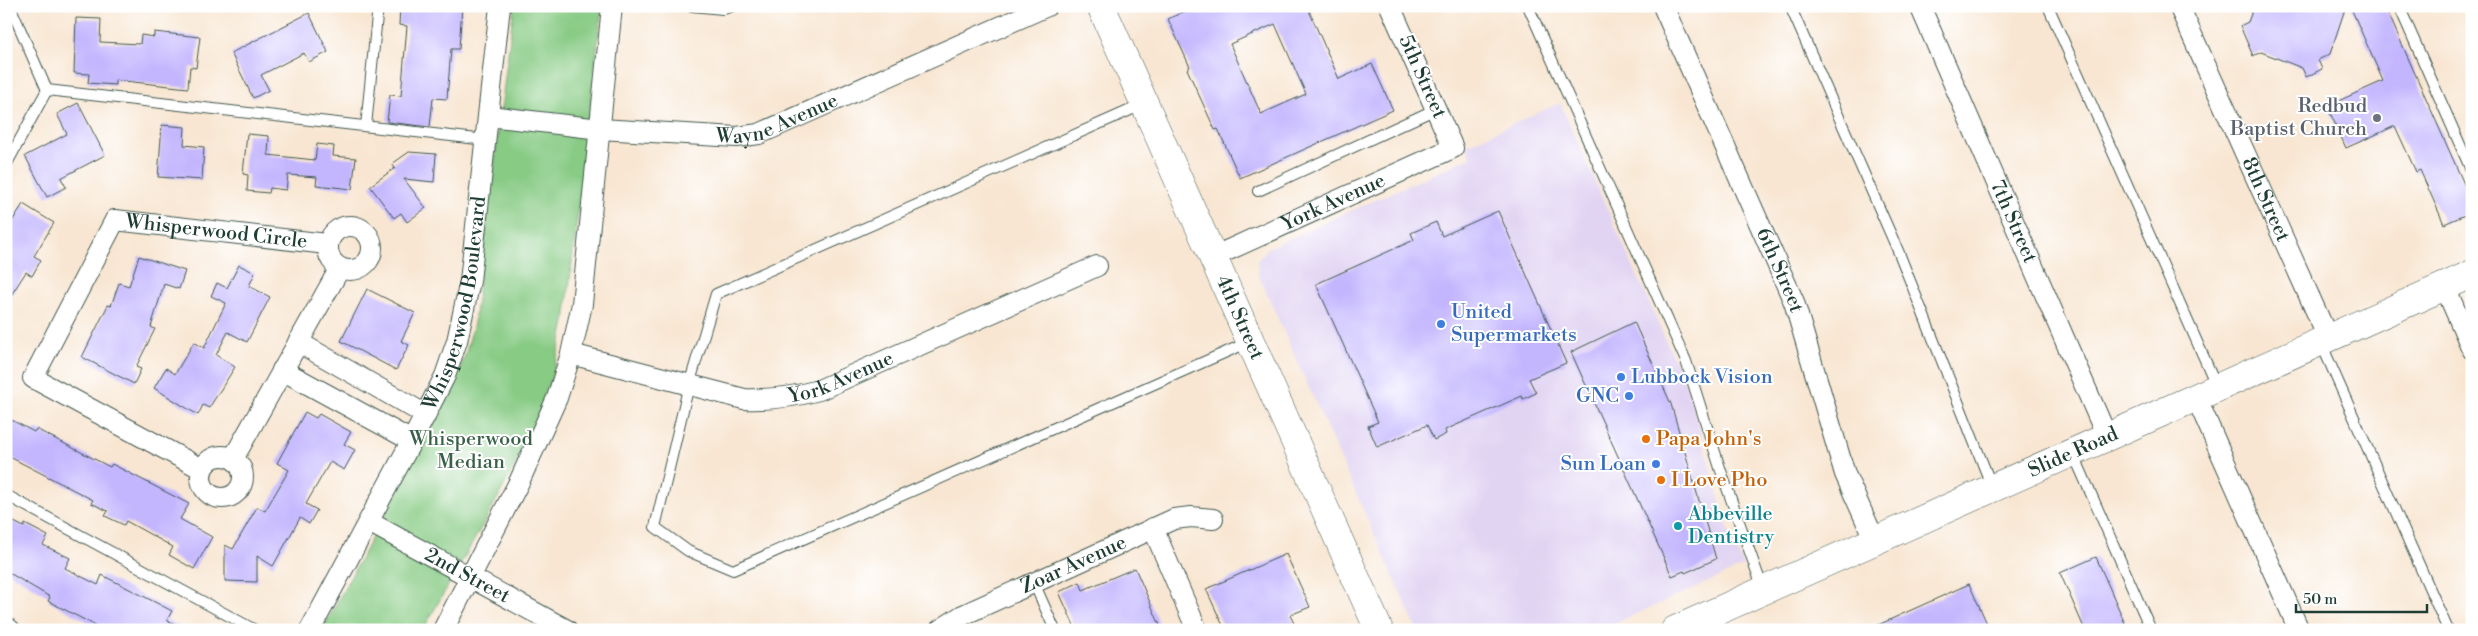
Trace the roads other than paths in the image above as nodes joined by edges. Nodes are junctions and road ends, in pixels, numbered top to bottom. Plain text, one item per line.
1 (10, 6) edge
2 (378, 6) edge
3 (500, 6) edge
4 (612, 6) edge
5 (692, 6) edge
6 (733, 6) edge
7 (1047, 6) edge
8 (1101, 6) edge
9 (1390, 6) edge
10 (1528, 6) edge
11 (1663, 6) edge
12 (1790, 6) edge
13 (1920, 6) edge
14 (2048, 6) edge
15 (2179, 6) edge
16 (2399, 6) edge
17 (47, 90) junction
18 (1145, 104) junction
19 (1436, 109) junction
20 (488, 116) junction
21 (366, 126) junction
22 (600, 129) junction
23 (486, 140) junction
24 (1453, 148) joint
25 (6, 165) edge
26 (2472, 172) edge
27 (1258, 191) dead end
28 (328, 244) junction
29 (1213, 257) junction
30 (1096, 266) dead end
31 (340, 268) junction
32 (2472, 274) edge
33 (2444, 287) junction
34 (2324, 340) junction
35 (1251, 341) junction
36 (298, 342) junction
37 (2472, 349) edge
38 (571, 354) junction
39 (282, 370) junction
40 (689, 385) junction
41 (2207, 393) junction
42 (426, 415) junction
43 (2107, 437) junction
44 (412, 441) junction
45 (2073, 452) junction
46 (232, 459) junction
47 (202, 469) junction
48 (1992, 488) junction
49 (6, 495) edge
50 (1213, 519) dead end
51 (369, 522) junction
52 (1153, 528) junction
53 (1875, 540) junction
54 (470, 578) junction
55 (1034, 583) junction
56 (1764, 590) junction
57 (6, 627) edge
58 (10, 630) edge
59 (255, 630) edge
60 (310, 630) edge
61 (443, 630) edge
62 (567, 630) edge
63 (940, 630) edge
64 (1055, 630) edge
65 (1197, 630) edge
66 (1380, 630) edge
67 (1675, 630) edge
68 (2151, 630) edge
69 (2299, 630) edge
70 (2448, 630) edge

1 - 17 lane
2 - 21 lane
3 - 20 street, Whisperwood Boulevard
4 - 22 street
5 - 6 lane
7 - 22 street, Wayne Avenue
8 - 18 main road, 4th Street
9 - 19 street, 5th Street
10 - 56 lane
11 - 53 street, 6th Street
12 - 48 lane
13 - 43 street, 7th Street
14 - 41 lane
15 - 34 street, 8th Street
16 - 26 lane
17 - 21 lane
17 - 25 lane
18 - 29 main road, 4th Street
18 - 40 lane
19 - 24 street, 5th Street
19 - 27 lane
20 - 22 street, Wayne Avenue
20 - 23 street, Whisperwood Boulevard
21 - 23 lane
22 - 38 street
23 - 42 street, Whisperwood Boulevard
24 - 29 street, York Avenue
28 - 31 street, Whisperwood Circle
28 - 31 street, Whisperwood Circle
28 - 47 street, Whisperwood Circle
29 - 35 main road, 4th Street
30 - 40 street, York Avenue
31 - 36 street
32 - 33 main road, Slide Road
33 - 34 main road, Slide Road
33 - 37 street
34 - 41 main road, Slide Road
34 - 70 lane
35 - 40 lane
35 - 66 main road, 4th Street
36 - 39 street
36 - 42 street
38 - 40 street, York Avenue
38 - 54 street
39 - 44 street
39 - 46 street
41 - 43 main road, Slide Road
41 - 69 street
42 - 44 street, Whisperwood Boulevard
43 - 45 main road, Slide Road
44 - 51 street, Whisperwood Boulevard
45 - 48 main road, Slide Road
45 - 68 lane
46 - 47 street
46 - 47 street
48 - 53 main road, Slide Road
49 - 59 lane
50 - 52 street, Zoar Avenue
51 - 54 street, 2nd Street
51 - 60 street, Whisperwood Boulevard
52 - 55 street, Zoar Avenue
52 - 65 street
53 - 56 main road, Slide Road
54 - 61 street
54 - 62 street, 2nd Street
55 - 63 street, Zoar Avenue
55 - 64 lane
56 - 67 main road, Slide Road
57 - 58 street

